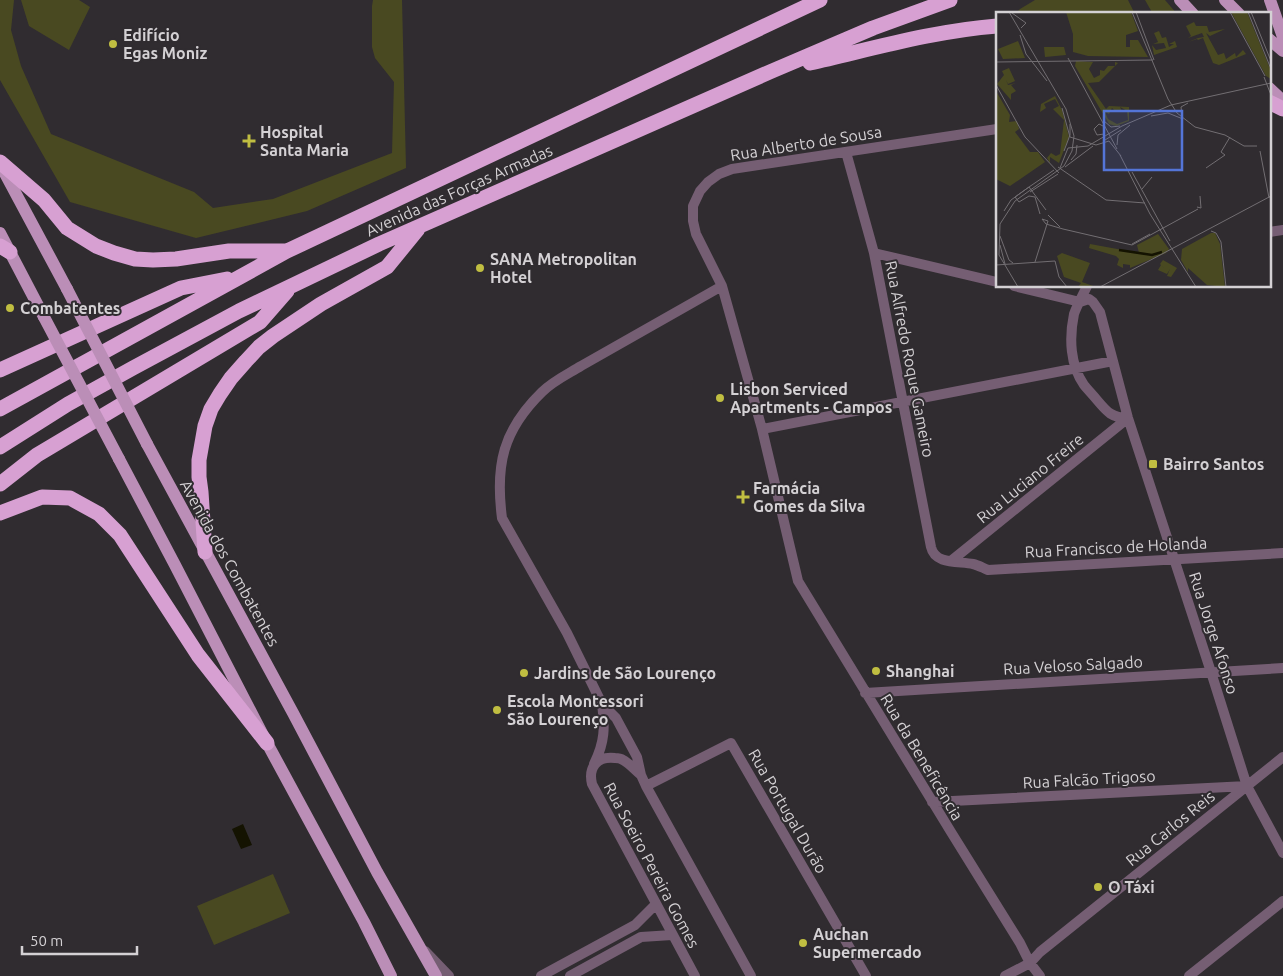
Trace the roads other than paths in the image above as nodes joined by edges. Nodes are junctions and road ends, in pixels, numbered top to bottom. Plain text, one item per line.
1 (812, 0) edge
2 (820, 0) edge
3 (950, 0) edge
4 (1180, 0) edge
5 (1225, 0) edge
6 (1270, 0) edge
7 (794, 11) junction
8 (1191, 12) edge
9 (1238, 12) edge
10 (996, 26) edge
11 (1283, 37) edge
12 (1270, 40) edge
13 (1283, 51) edge
14 (772, 71) junction
15 (1270, 89) edge
16 (1283, 101) edge
17 (1270, 102) edge
18 (1283, 109) edge
19 (996, 129) edge
20 (846, 152) junction
21 (0, 163) edge
22 (420, 226) junction
23 (1283, 230) edge
24 (1270, 232) edge
25 (0, 233) edge
26 (5, 249) edge
27 (287, 251) junction
28 (874, 253) junction
29 (241, 276) junction
30 (996, 282) edge
31 (291, 286) junction
32 (722, 286) junction
33 (1022, 288) edge
34 (1086, 288) edge
35 (1080, 302) junction
36 (1113, 361) junction
37 (1076, 368) junction
38 (0, 370) edge
39 (903, 402) junction
40 (0, 409) edge
41 (1128, 418) junction
42 (762, 429) junction
43 (0, 447) edge
44 (0, 484) edge
45 (0, 513) edge
46 (205, 552) junction
47 (1283, 553) edge
48 (1174, 559) junction
49 (951, 561) junction
50 (1283, 668) edge
51 (1212, 672) junction
52 (865, 693) junction
53 (602, 704) junction
54 (267, 744) junction
55 (1283, 756) edge
56 (593, 767) junction
57 (641, 775) junction
58 (646, 786) junction
59 (1247, 786) junction
60 (932, 802) junction
61 (1283, 853) edge
62 (1283, 901) edge
63 (656, 904) junction
64 (672, 935) junction
65 (418, 944) junction
66 (1030, 962) junction
67 (391, 976) edge
68 (436, 976) edge
69 (449, 976) edge
70 (541, 976) edge
71 (570, 976) edge
72 (695, 976) edge
73 (751, 976) edge
74 (866, 976) edge
75 (1006, 976) edge
76 (1040, 976) edge
77 (1189, 976) edge

1 - 7 highway
2 - 7 highway, Avenida das Forças Armadas
3 - 14 highway, Avenida das Forças Armadas
4 - 8 main road
5 - 9 main road
6 - 11 main road
7 - 27 highway, Avenida das Forças Armadas
10 - 14 highway
12 - 13 main road
14 - 22 highway, Avenida das Forças Armadas
15 - 16 main road
17 - 18 highway
19 - 20 street, Rua Alberto de Sousa
20 - 28 street, Rua Alfredo Roque Gameiro
20 - 32 street, Rua Alberto de Sousa
21 - 27 highway
21 - 46 main road, Avenida dos Combatentes, bridge
22 - 31 highway, Avenida das Forças Armadas
22 - 46 highway
23 - 24 street
25 - 26 main road
26 - 54 main road, bridge
27 - 29 highway, Avenida das Forças Armadas
28 - 30 street
28 - 39 street, Rua Alfredo Roque Gameiro
29 - 38 highway
29 - 40 highway, Avenida das Forças Armadas
31 - 43 highway, Avenida das Forças Armadas
31 - 44 highway
32 - 42 street, Rua da Beneficência
32 - 53 street, Rua Soeiro Pereira Gomes
33 - 35 street
34 - 35 street
35 - 36 street, Rua Jorge Afonso
35 - 37 street
36 - 37 street
36 - 41 street, Rua Jorge Afonso
37 - 39 street
37 - 41 street
39 - 42 street
39 - 49 street, Rua Alfredo Roque Gameiro
41 - 48 street, Rua Jorge Afonso
41 - 49 street, Rua Luciano Freire
42 - 52 street, Rua da Beneficência
45 - 54 highway
46 - 65 main road, Avenida dos Combatentes
47 - 48 street, Rua Francisco de Holanda
48 - 49 street, Rua Francisco de Holanda
48 - 51 street, Rua Jorge Afonso
50 - 51 street, Rua Veloso Salgado
51 - 52 street, Rua Veloso Salgado
51 - 59 street, Rua Jorge Afonso
52 - 60 street, Rua da Beneficência
53 - 56 street, Rua Soeiro Pereira Gomes
53 - 57 street, Rua Soeiro Pereira Gomes
54 - 67 main road
55 - 59 street, Rua Carlos Reis
56 - 57 street, Rua Soeiro Pereira Gomes
56 - 63 street, Rua Soeiro Pereira Gomes
57 - 58 street, Rua Soeiro Pereira Gomes
58 - 73 street, Rua Soeiro Pereira Gomes
58 - 74 street, Rua Portugal Durão
59 - 60 street, Rua Falcão Trigoso
59 - 61 street, Rua Jorge Afonso
59 - 66 street, Rua Carlos Reis
60 - 66 street, Rua da Beneficência
62 - 77 street
63 - 64 street, Rua Soeiro Pereira Gomes
63 - 70 street
64 - 71 street
64 - 72 street, Rua Soeiro Pereira Gomes
65 - 68 main road, Avenida dos Combatentes
65 - 69 street
66 - 75 street, Rua Carlos Reis
66 - 76 street, Rua da Beneficência

